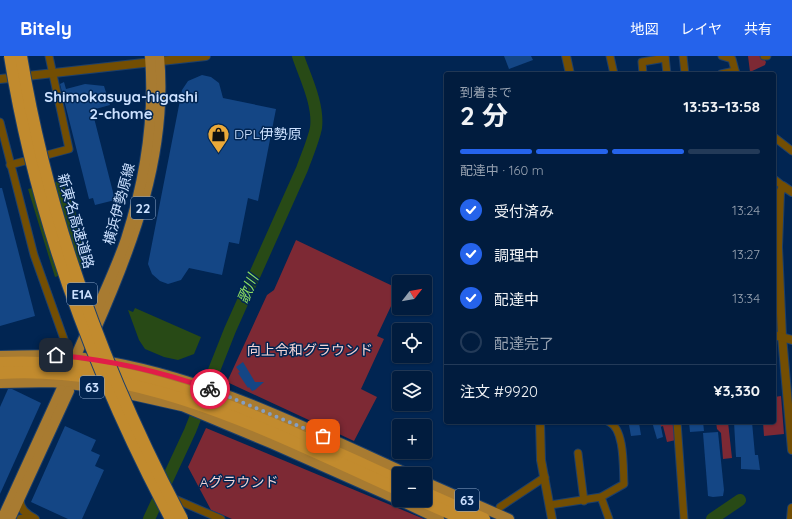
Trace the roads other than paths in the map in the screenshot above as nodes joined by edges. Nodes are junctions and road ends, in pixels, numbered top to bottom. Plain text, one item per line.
1 (10, 56) edge
2 (21, 56) edge
3 (50, 56) edge
4 (206, 56) edge
5 (567, 56) edge
6 (610, 56) edge
7 (683, 56) edge
8 (722, 56) edge
9 (764, 56) edge
10 (767, 56) edge
11 (665, 57) edge
12 (155, 59) edge
13 (570, 72) edge
14 (614, 72) edge
15 (643, 72) edge
16 (667, 72) edge
17 (685, 72) edge
18 (736, 72) edge
19 (53, 74) junction
20 (0, 79) edge
21 (0, 122) edge
22 (776, 139) edge
23 (792, 151) edge
24 (10, 165) junction
25 (776, 181) edge
26 (783, 186) junction
27 (792, 192) edge
28 (778, 335) edge
29 (64, 339) dead end
30 (792, 340) edge
31 (82, 351) dead end
32 (0, 356) edge
33 (0, 363) edge
34 (0, 373) edge
35 (0, 383) edge
36 (790, 387) edge
37 (188, 395) junction
38 (211, 403) junction
39 (540, 424) edge
40 (613, 424) edge
41 (678, 424) edge
42 (792, 450) edge
43 (578, 453) dead end
44 (393, 467) edge
45 (545, 477) junction
46 (392, 478) edge
47 (432, 485) edge
48 (392, 487) edge
49 (432, 495) edge
50 (20, 497) junction
51 (392, 497) edge
52 (601, 497) junction
53 (584, 501) junction
54 (432, 505) edge
55 (550, 505) junction
56 (414, 507) edge
57 (500, 507) dead end
58 (792, 508) edge
59 (2, 519) edge
60 (10, 519) edge
61 (21, 519) edge
62 (34, 519) edge
63 (168, 519) edge
64 (171, 519) edge
65 (182, 519) edge
66 (222, 519) edge
67 (439, 519) edge
68 (463, 519) edge
69 (484, 519) edge
70 (509, 519) edge
71 (552, 519) edge
72 (609, 519) edge
73 (684, 519) edge
74 (791, 519) edge

1 - 64 highway, 新東名高速道路 / E1A, bridge
2 - 65 highway, 新東名高速道路 / E1A, bridge
3 - 19 street
4 - 12 street
5 - 13 street
6 - 14 street
7 - 17 street
8 - 18 street
9 - 10 street
11 - 15 street
11 - 16 street
12 - 19 street
12 - 31 main road, 横浜伊勢原線 / 22
19 - 20 street
19 - 24 street
21 - 24 street
22 - 23 street
24 - 29 street
25 - 26 street
26 - 27 street
26 - 28 street
28 - 30 street
28 - 36 street
32 - 37 main road, 63
33 - 37 highway
34 - 37 highway
35 - 37 main road, 63
36 - 42 street
37 - 38 highway
37 - 38 main road, 63
38 - 44 main road, 63
38 - 46 highway
38 - 48 highway
38 - 51 main road, 63
39 - 45 street
40 - 52 street
41 - 73 street
43 - 53 street
45 - 55 street
45 - 57 street
47 - 70 main road, 63
49 - 69 highway
50 - 59 main road
50 - 60 main road
50 - 62 street
52 - 53 street
52 - 72 street
53 - 55 street
54 - 68 highway
55 - 71 street
56 - 67 main road, 63
58 - 74 street
61 - 62 street
63 - 66 street

